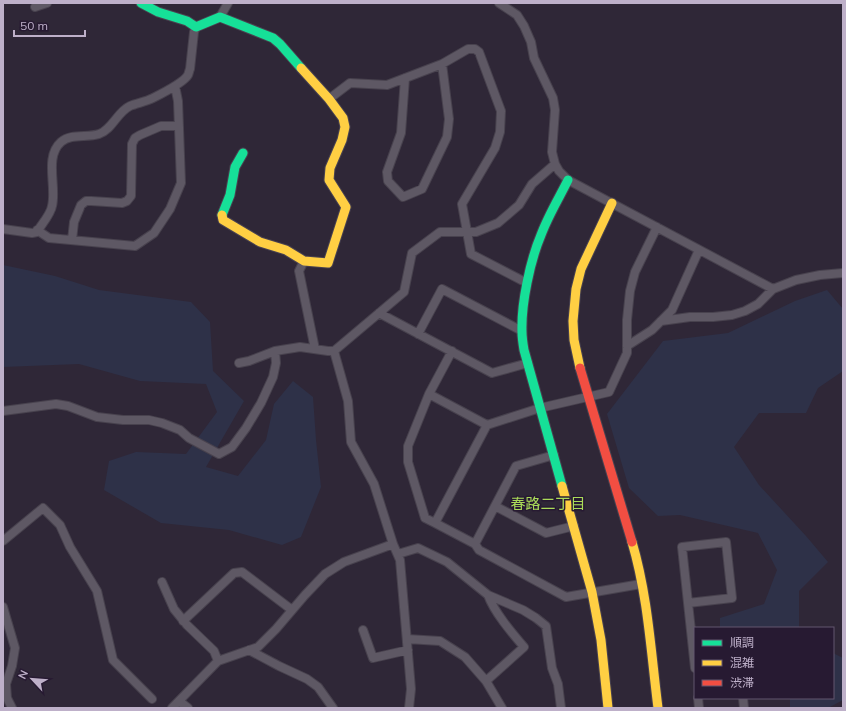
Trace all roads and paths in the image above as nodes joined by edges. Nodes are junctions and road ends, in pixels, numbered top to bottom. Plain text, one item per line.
1 (47, 3) edge
2 (141, 3) edge
3 (228, 3) edge
4 (499, 3) edge
5 (35, 7) dead end
6 (220, 17) junction
7 (196, 27) junction
8 (442, 64) junction
9 (405, 78) junction
10 (175, 86) junction
11 (329, 99) junction
12 (179, 126) junction
13 (243, 153) dead end
14 (554, 164) junction
15 (568, 180) junction
16 (612, 203) junction
17 (657, 227) junction
18 (3, 229) edge
19 (38, 230) junction
20 (467, 232) junction
21 (72, 240) junction
22 (699, 250) junction
23 (304, 261) junction
24 (843, 273) edge
25 (527, 283) junction
26 (773, 289) junction
27 (379, 313) junction
28 (661, 321) junction
29 (522, 331) junction
30 (418, 334) junction
31 (627, 346) junction
32 (315, 349) junction
33 (275, 351) junction
34 (334, 351) junction
35 (452, 351) junction
36 (240, 363) dead end
37 (528, 363) junction
38 (429, 394) junction
39 (588, 397) junction
40 (540, 408) junction
41 (3, 411) edge
42 (487, 425) junction
43 (554, 455) junction
44 (495, 506) junction
45 (435, 523) junction
46 (574, 526) junction
47 (3, 542) edge
48 (393, 544) junction
49 (475, 544) junction
50 (398, 554) junction
51 (162, 582) dead end
52 (641, 584) junction
53 (592, 592) junction
54 (488, 595) junction
55 (688, 603) junction
56 (3, 607) edge
57 (292, 610) junction
58 (183, 621) junction
59 (363, 630) dead end
60 (407, 639) junction
61 (249, 650) junction
62 (408, 650) junction
63 (694, 659) edge
64 (218, 661) junction
65 (486, 681) junction
66 (152, 699) dead end
67 (179, 701) junction
68 (12, 708) edge
69 (172, 708) edge
70 (188, 708) edge
71 (333, 708) edge
72 (409, 708) edge
73 (502, 708) edge
74 (561, 708) edge
75 (608, 708) edge
76 (658, 708) edge

1 - 5 street
2 - 7 street
3 - 6 street
4 - 14 street
6 - 7 street
6 - 11 street
7 - 10 street
8 - 9 street
8 - 9 street
8 - 20 street
9 - 11 street
10 - 12 street
10 - 19 street
11 - 23 street
12 - 21 street
12 - 21 street
13 - 23 street
14 - 15 street
14 - 20 street
15 - 16 street
15 - 25 street
16 - 17 street
16 - 39 street
17 - 22 street
17 - 31 street
18 - 19 street
19 - 21 street
20 - 25 street
20 - 27 street
22 - 26 street
22 - 28 street
23 - 32 street
24 - 26 street
25 - 29 street
26 - 28 street
27 - 30 street
27 - 34 street
28 - 31 street
29 - 30 street
29 - 37 street
30 - 35 street
31 - 39 street
32 - 33 street
32 - 34 street
33 - 36 street
33 - 41 street
34 - 48 street
35 - 37 street
35 - 38 street
37 - 40 street
38 - 42 street
38 - 45 street
39 - 40 street
39 - 52 street
40 - 42 street
40 - 43 street
42 - 45 street
43 - 44 street
43 - 46 street
44 - 46 street
44 - 49 street
45 - 49 street
46 - 53 street
47 - 66 street
48 - 50 street
48 - 57 street
49 - 53 street
50 - 54 street
50 - 60 street
51 - 58 street
52 - 53 street
52 - 76 street
53 - 75 street
54 - 65 street
54 - 74 street
55 - 55 street
55 - 63 street
56 - 68 street
57 - 58 street
57 - 61 street
58 - 64 street
59 - 62 street
60 - 62 street
60 - 65 street
61 - 64 street
61 - 71 street
62 - 72 street
64 - 67 street
65 - 73 street
67 - 69 street
67 - 70 street

